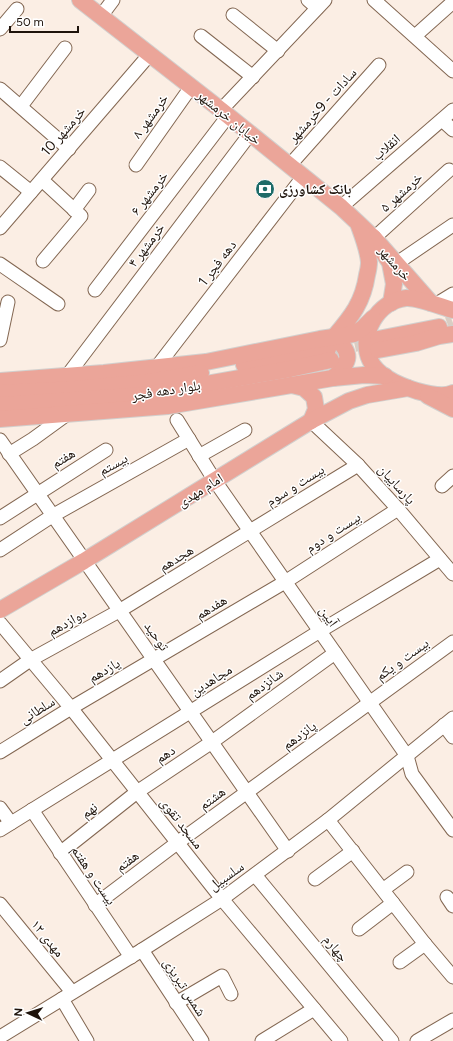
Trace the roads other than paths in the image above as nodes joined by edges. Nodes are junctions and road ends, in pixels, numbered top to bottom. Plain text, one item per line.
1 (80, 0) edge
2 (113, 0) edge
3 (374, 0) edge
4 (453, 2) edge
5 (317, 3) edge
6 (17, 9) dead end
7 (233, 15) dead end
8 (101, 16) junction
9 (0, 29) edge
10 (201, 36) dead end
11 (414, 36) junction
12 (65, 48) dead end
13 (278, 51) junction
14 (150, 54) junction
15 (379, 65) dead end
16 (453, 71) edge
17 (253, 77) junction
18 (191, 87) junction
19 (0, 89) edge
20 (21, 106) junction
21 (453, 110) edge
22 (225, 113) junction
23 (442, 120) junction
24 (453, 130) edge
25 (250, 134) junction
26 (69, 148) junction
27 (136, 165) dead end
28 (289, 166) junction
29 (0, 167) edge
30 (450, 170) dead end
31 (303, 177) junction
32 (42, 180) junction
33 (89, 190) dead end
34 (31, 192) junction
35 (341, 207) junction
36 (74, 210) junction
37 (356, 221) junction
38 (1, 225) edge
39 (453, 225) edge
40 (374, 238) junction
41 (44, 261) dead end
42 (397, 263) junction
43 (0, 264) edge
44 (95, 290) dead end
45 (453, 294) edge
46 (8, 302) dead end
47 (391, 303) junction
48 (58, 304) dead end
49 (445, 313) edge
50 (374, 318) junction
51 (0, 340) edge
52 (378, 344) tunnel mouth
53 (331, 349) junction
54 (156, 368) junction
55 (67, 376) junction
56 (385, 376) junction
57 (333, 378) junction
58 (0, 381) edge
59 (292, 385) junction
60 (413, 389) junction
61 (0, 393) edge
62 (453, 393) edge
63 (0, 405) edge
64 (453, 409) edge
65 (66, 415) junction
66 (0, 419) edge
67 (177, 420) dead end
68 (311, 421) junction
69 (245, 430) dead end
70 (188, 439) junction
71 (0, 440) edge
72 (106, 450) dead end
73 (9, 454) junction
74 (199, 456) junction
75 (358, 464) junction
76 (453, 476) edge
77 (214, 481) junction
78 (442, 486) dead end
79 (37, 494) junction
80 (398, 509) junction
81 (52, 516) junction
82 (0, 518) edge
83 (250, 532) junction
84 (0, 550) edge
85 (440, 559) junction
86 (84, 561) junction
87 (453, 574) edge
88 (285, 582) junction
89 (0, 610) edge
90 (120, 611) junction
91 (0, 623) edge
92 (320, 631) junction
93 (453, 642) edge
94 (335, 653) junction
95 (30, 660) junction
96 (154, 660) junction
97 (0, 681) edge
98 (370, 703) junction
99 (71, 708) junction
100 (190, 711) junction
101 (449, 722) edge
102 (453, 737) edge
103 (212, 742) junction
104 (0, 752) edge
105 (407, 756) junction
106 (112, 760) junction
107 (137, 792) junction
108 (247, 792) junction
109 (0, 808) edge
110 (32, 810) junction
111 (328, 820) junction
112 (5, 826) edge
113 (453, 830) edge
114 (177, 843) junction
115 (288, 851) junction
116 (354, 851) junction
117 (60, 853) junction
118 (408, 872) dead end
119 (255, 875) junction
120 (315, 879) dead end
121 (384, 889) junction
122 (222, 899) junction
123 (393, 903) junction
124 (0, 904) edge
125 (96, 905) junction
126 (359, 929) dead end
127 (425, 944) junction
128 (136, 953) junction
129 (400, 962) dead end
130 (453, 976) edge
131 (231, 994) dead end
132 (67, 996) junction
133 (176, 1002) junction
134 (314, 1009) junction
135 (453, 1020) edge
136 (0, 1037) edge
137 (88, 1041) edge
138 (202, 1041) edge
139 (262, 1041) edge
140 (341, 1041) edge
141 (392, 1041) edge
142 (416, 1041) edge

1 - 8 main road, خیابان خرمشهر
2 - 8 street
3 - 11 street
4 - 11 street
5 - 13 street, خرمشهر ۶
6 - 9 street
7 - 13 street
8 - 14 main road, خیابان خرمشهر
10 - 17 street
11 - 16 street
12 - 20 street
13 - 17 street, خرمشهر ۶
14 - 18 main road, خیابان خرمشهر
14 - 26 street, خرمشهر 10
15 - 28 street, سادات - 9خرمشهر
17 - 22 street, خرمشهر ۶
18 - 22 main road, خیابان خرمشهر
18 - 27 street, خرمشهر ۸
19 - 20 street
20 - 26 street
21 - 23 street, انقلاب
22 - 25 main road, خیابان خرمشهر
22 - 44 street, خرمشهر ۶
23 - 24 street
23 - 35 street, انقلاب
25 - 28 main road, خیابان خرمشهر
25 - 55 street, خرمشهر ۴
26 - 32 street, خرمشهر 10
28 - 31 main road, خیابان خرمشهر
29 - 34 street
30 - 40 street, خرمشهر ۵
31 - 35 main road, خیابان خرمشهر
31 - 54 street, دهه فجر 1
32 - 34 street, خرمشهر 10
32 - 36 street
33 - 36 street
34 - 38 street, خرمشهر 10
35 - 37 main road, خیابان خرمشهر
36 - 41 street
37 - 40 main road, خیابان خرمشهر
37 - 53 main road
39 - 42 street
40 - 42 main road, خرمشهر
40 - 47 main road, خرمشهر
42 - 49 main road, خرمشهر
43 - 48 street
45 - 49 street
46 - 51 street
47 - 49 main road
47 - 50 main road
49 - 52 main road
50 - 53 main road
50 - 56 main road
53 - 54 main road
53 - 57 main road
53 - 61 main road, بلوار دهه فجر
53 - 63 main road, بلوار دهه فجر
54 - 55 main road
55 - 58 main road
56 - 57 main road
56 - 60 main road
57 - 59 main road
59 - 65 main road
59 - 68 main road
60 - 62 main road
60 - 64 main road
60 - 68 main road, امام مهدی
65 - 66 main road
65 - 73 street
67 - 70 street, آیین
68 - 75 street, پارساییان
68 - 77 main road, امام مهدی
69 - 74 street
70 - 74 street, آیین
70 - 81 street, بیستم
71 - 73 street, توحید
72 - 79 street, هفتم
73 - 79 street, توحید
74 - 77 street, آیین
75 - 80 street, پارساییان
75 - 83 street, بیست و سوم
76 - 78 street
77 - 83 street, آیین
77 - 86 main road, امام مهدی
79 - 81 street, توحید
79 - 82 street, هفتم
80 - 85 street, پارساییان
80 - 88 street, بیست و دوم
81 - 84 street
81 - 86 street, توحید
83 - 88 street, آیین
83 - 90 street, هجدهم
85 - 87 street, پارساییان
85 - 92 street, مجاهدین
86 - 89 main road, امام مهدی
86 - 90 street, توحید
88 - 92 street, آیین
88 - 96 street, هفدهم
90 - 95 street, دوازدهم
90 - 96 street, توحید
91 - 95 street, مسجد تقوی
92 - 94 street, آیین
92 - 100 street, مجاهدین
93 - 98 street, بیست و یکم
94 - 98 street, آیین
94 - 103 street, شانزدهم
95 - 97 street, دوازدهم
95 - 99 street, مسجد تقوی
96 - 99 street, یازدهم
96 - 100 street, توحید
98 - 105 street, آیین
98 - 108 street, پانزدهم
99 - 104 street, سلطانی
99 - 106 street, مسجد تقوی
100 - 103 street, توحید
100 - 106 street, مجاهدین
101 - 102 street
101 - 105 street, سلسبیل
103 - 107 street, دهم
103 - 108 street, توحید
105 - 111 street, سلسبیل
105 - 113 street, آیین
106 - 107 street, مسجد تقوی
106 - 110 street, مجاهدین
107 - 114 street, مسجد تقوی
107 - 117 street, نهم
108 - 114 street, هشتم
108 - 115 street, توحید
109 - 112 street
110 - 112 street, مجاهدین
110 - 117 street, بیست و هفتم
111 - 115 street, سلسبیل
111 - 116 street
114 - 122 street, مسجد تقوی
114 - 125 street, هفتم
115 - 119 street, سلسبیل
116 - 120 street
116 - 121 street
117 - 125 street, بیست و هفتم
118 - 121 street
119 - 122 street, سلسبیل
119 - 141 street, چهارم
121 - 123 street
122 - 128 street, سلسبیل
122 - 134 street, مسجد تقوی
123 - 126 street
123 - 127 street
124 - 132 street, مهدی ۱۲
125 - 128 street, بیست و هفتم
127 - 129 street
127 - 130 street
128 - 132 street, سلسبیل
128 - 133 street, شمس تبریزی
131 - 133 street
132 - 136 street, سلسبیل
132 - 137 street, مهدی ۱۲
133 - 138 street, شمس تبریزی
134 - 139 street
134 - 140 street, مسجد تقوی
135 - 142 street

